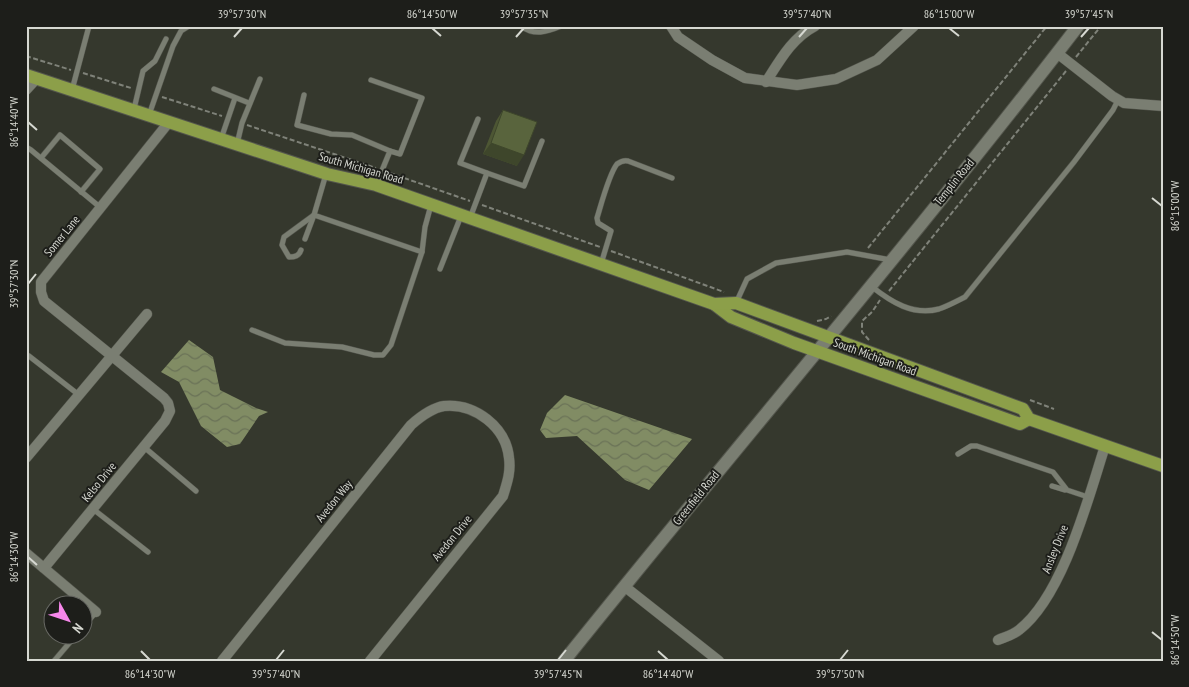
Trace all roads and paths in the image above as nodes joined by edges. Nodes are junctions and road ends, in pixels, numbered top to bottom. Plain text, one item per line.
1 (89, 26) edge
2 (189, 26) edge
3 (521, 26) edge
4 (560, 26) edge
5 (671, 26) edge
6 (815, 26) edge
7 (914, 26) edge
8 (1047, 26) edge
9 (1078, 26) edge
10 (1101, 26) edge
11 (166, 39) dead end
12 (1057, 53) junction
13 (1079, 54) dead end
14 (26, 56) edge
15 (76, 72) junction
16 (1064, 74) dead end
17 (32, 76) edge
18 (260, 79) dead end
19 (371, 80) dead end
20 (766, 82) junction
21 (214, 89) dead end
22 (26, 90) edge
23 (72, 90) junction
24 (140, 90) junction
25 (156, 95) junction
26 (304, 95) dead end
27 (235, 98) junction
28 (1118, 100) junction
29 (249, 103) junction
30 (1163, 106) edge
31 (134, 109) junction
32 (149, 116) junction
33 (228, 118) junction
34 (478, 118) dead end
35 (169, 122) junction
36 (242, 123) junction
37 (221, 139) junction
38 (542, 141) dead end
39 (236, 144) junction
40 (26, 147) edge
41 (390, 150) junction
42 (41, 158) junction
43 (382, 170) junction
44 (487, 173) junction
45 (327, 174) junction
46 (672, 178) dead end
47 (376, 185) junction
48 (81, 192) junction
49 (476, 202) junction
50 (431, 205) junction
51 (101, 208) junction
52 (314, 214) junction
53 (466, 217) junction
54 (305, 240) dead end
55 (606, 249) junction
56 (302, 250) dead end
57 (422, 252) junction
58 (863, 255) junction
59 (892, 260) junction
60 (601, 264) junction
61 (440, 269) dead end
62 (871, 286) junction
63 (887, 293) dead end
64 (738, 300) junction
65 (880, 300) dead end
66 (714, 304) junction
67 (147, 314) dead end
68 (830, 316) dead end
69 (811, 320) dead end
70 (252, 330) dead end
71 (829, 337) junction
72 (873, 343) dead end
73 (816, 352) junction
74 (29, 356) dead end
75 (112, 356) junction
76 (79, 395) junction
77 (1026, 399) dead end
78 (1054, 409) dead end
79 (170, 410) joint
80 (1030, 418) junction
81 (490, 419) joint
82 (1105, 446) junction
83 (144, 447) junction
84 (28, 453) edge
85 (958, 454) dead end
86 (1163, 466) edge
87 (1052, 486) dead end
88 (1067, 490) junction
89 (196, 491) dead end
90 (1088, 497) junction
91 (93, 509) junction
92 (148, 552) dead end
93 (26, 553) edge
94 (44, 568) junction
95 (624, 586) junction
96 (96, 612) joint
97 (92, 617) edge
98 (998, 640) dead end
99 (68, 644) edge
100 (54, 661) edge
101 (222, 661) edge
102 (370, 661) edge
103 (564, 661) edge
104 (719, 661) edge

1 - 15 lane
2 - 25 lane
3 - 4 lane
5 - 20 street
6 - 20 street
7 - 20 street
8 - 58 path
9 - 12 street, Templin Road
10 - 13 path
11 - 24 lane
12 - 28 street
12 - 59 street, Templin Road
14 - 15 path
15 - 23 lane
15 - 24 path
16 - 63 path
17 - 22 street
17 - 23 main road, South Michigan Road
18 - 29 lane
19 - 41 lane
21 - 27 lane
23 - 31 main road, South Michigan Road
24 - 31 lane
25 - 32 lane
25 - 33 path
26 - 41 lane
27 - 29 lane
27 - 33 lane
28 - 30 street
28 - 62 lane
29 - 36 lane
31 - 32 main road, South Michigan Road
32 - 35 main road, South Michigan Road
33 - 37 lane
34 - 44 lane
35 - 37 main road, South Michigan Road
35 - 51 street, Somer Lane
36 - 39 lane
36 - 43 path
37 - 39 main road, South Michigan Road
38 - 44 lane
39 - 45 main road, South Michigan Road
40 - 42 lane
41 - 43 lane
42 - 48 lane
42 - 48 lane
43 - 47 lane
43 - 49 path
44 - 49 lane
45 - 47 main road, South Michigan Road
45 - 52 lane
46 - 55 lane
47 - 50 main road, South Michigan Road
48 - 51 lane
49 - 53 lane
49 - 55 path
50 - 53 main road, South Michigan Road
50 - 57 lane
51 - 75 street, Somer Lane
52 - 54 lane
52 - 56 lane
52 - 57 lane
53 - 60 main road, South Michigan Road
53 - 61 lane
55 - 60 lane
55 - 64 path
57 - 70 lane
58 - 59 lane
58 - 64 lane
59 - 62 street, Templin Road
60 - 66 main road, South Michigan Road
62 - 71 street, Templin Road
64 - 66 main road, South Michigan Road
64 - 71 main road, South Michigan Road
65 - 72 path
66 - 73 main road, South Michigan Road
67 - 75 street
68 - 69 path
71 - 73 street, Greenfield Road
71 - 80 main road, South Michigan Road
73 - 80 main road, South Michigan Road
73 - 95 street, Greenfield Road
74 - 76 lane
75 - 76 street
75 - 79 street, Somer Lane
76 - 84 street
77 - 78 path
79 - 83 street, Kelso Drive
80 - 82 main road, South Michigan Road
81 - 101 street, Avedon Way
81 - 102 street, Avedon Drive
82 - 86 main road, South Michigan Road
82 - 90 street, Ansley Drive
83 - 89 lane
83 - 91 street, Kelso Drive
85 - 88 lane
87 - 88 lane
88 - 90 lane
90 - 98 street, Ansley Drive
91 - 92 lane
91 - 94 street, Kelso Drive
93 - 94 street
94 - 96 street
95 - 103 street, Greenfield Road
95 - 104 street
96 - 97 lane
99 - 100 lane

